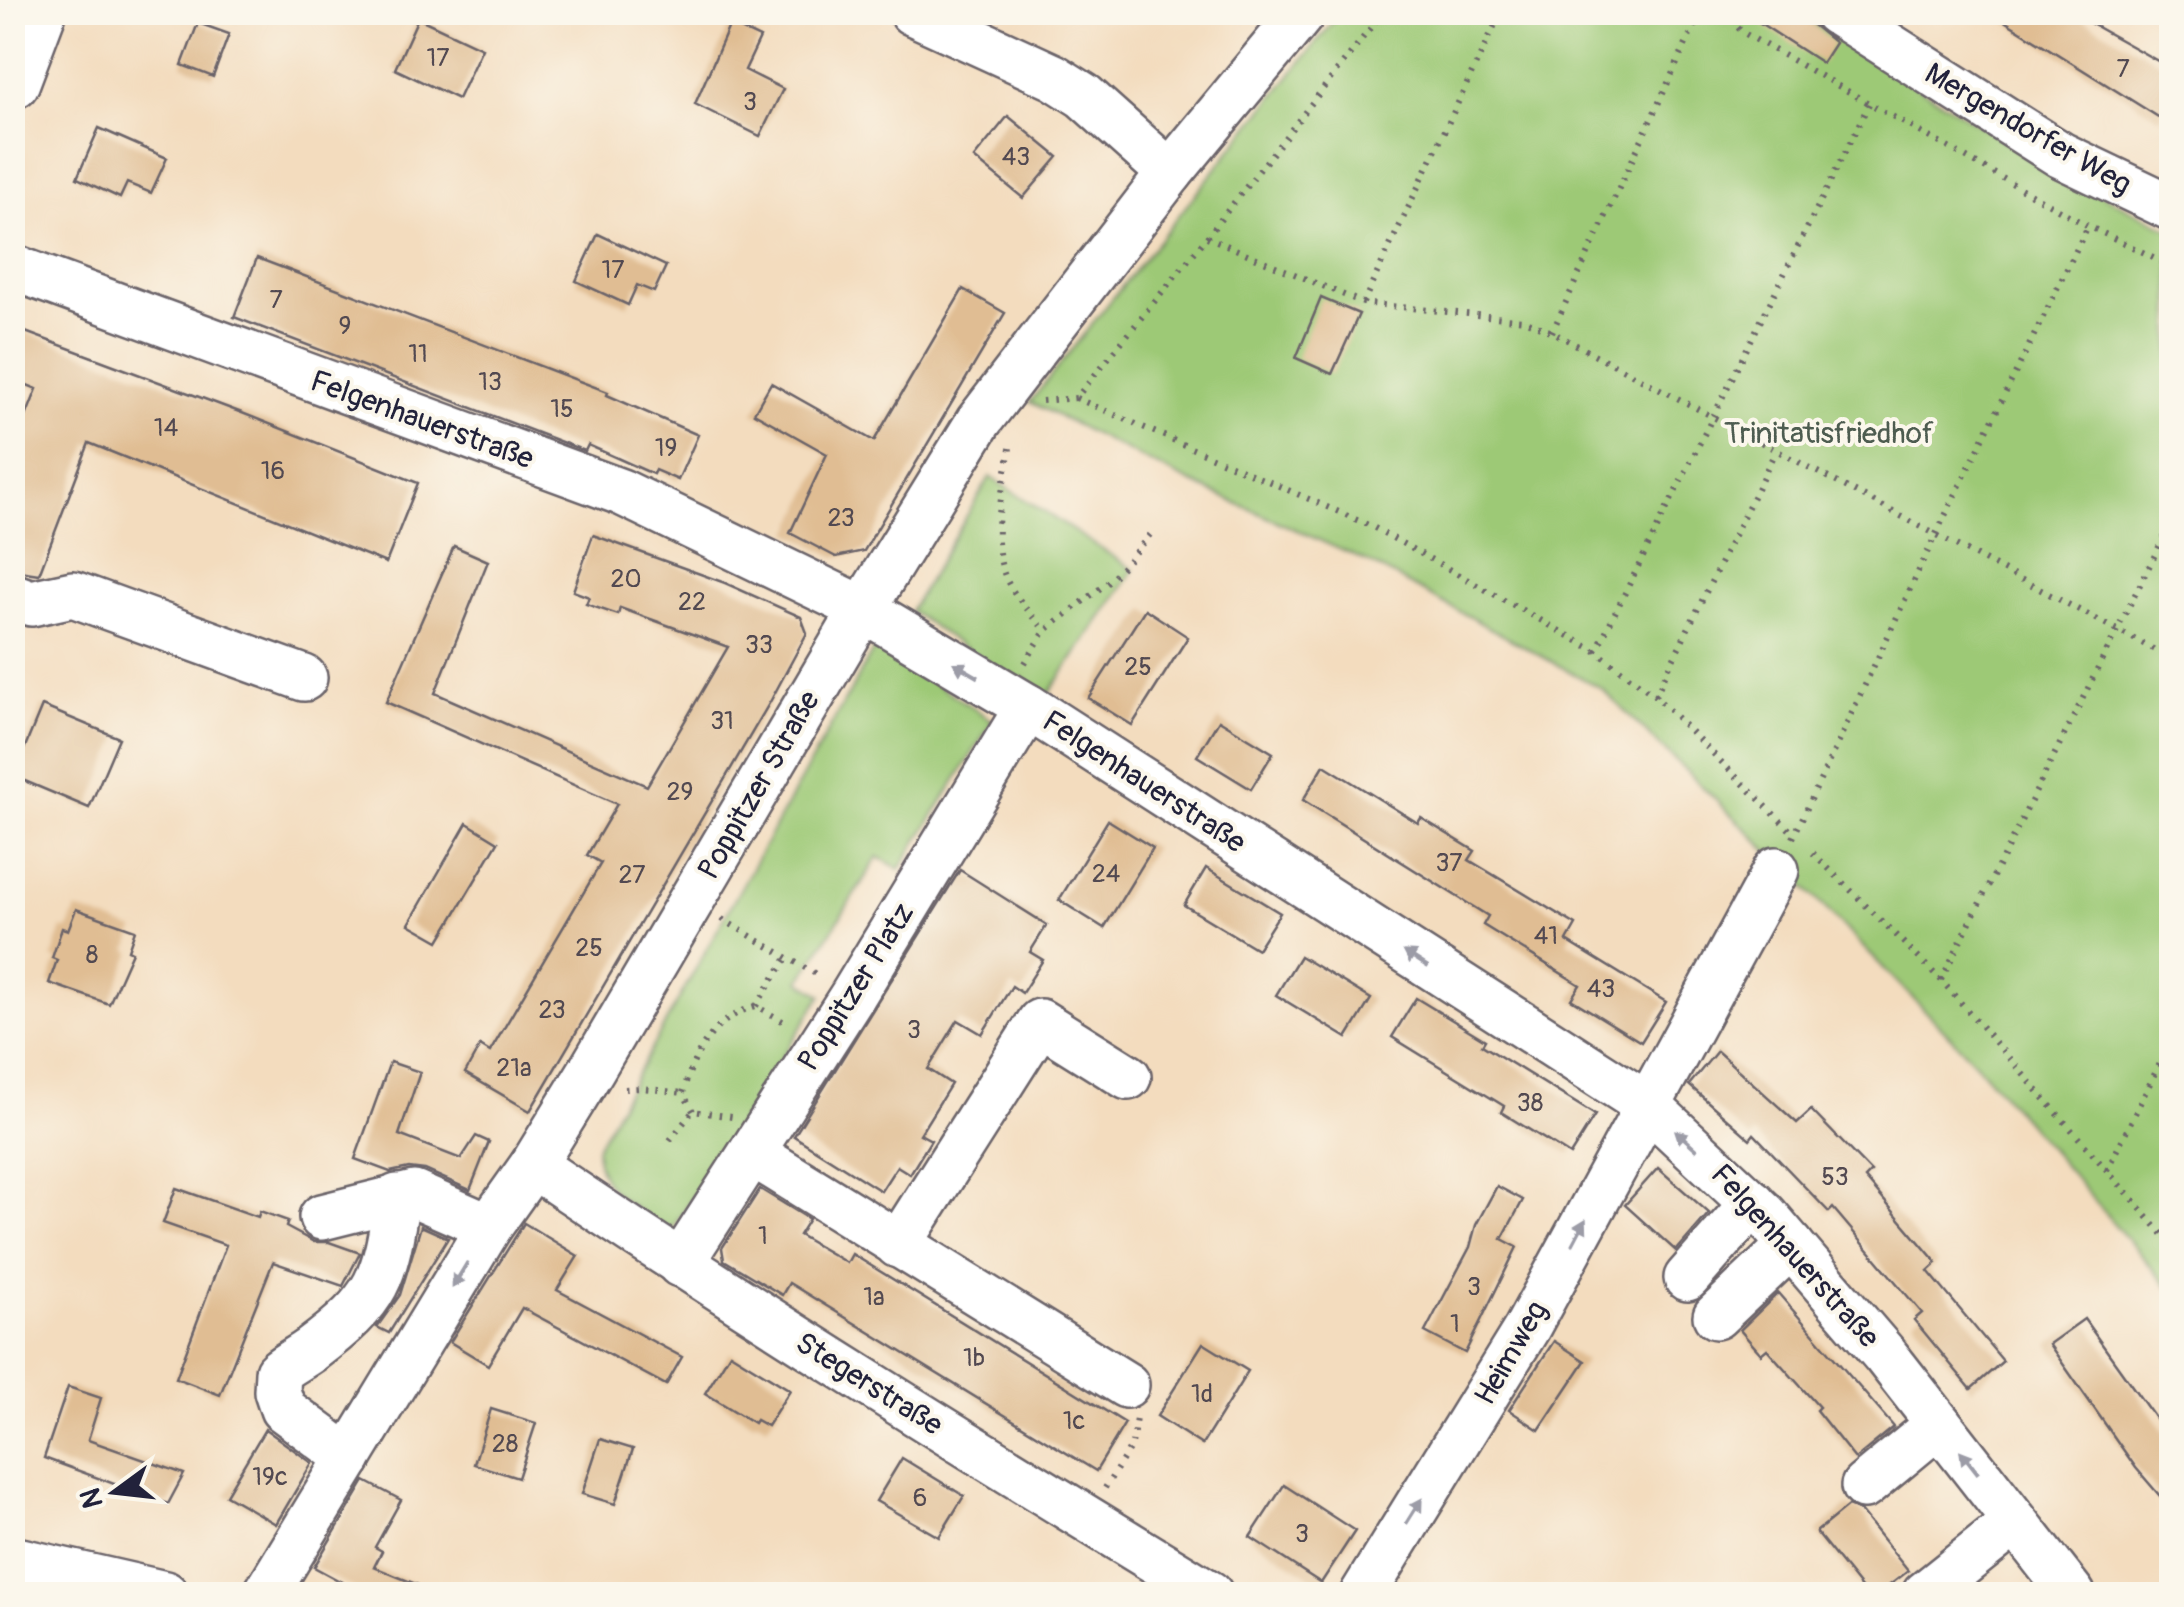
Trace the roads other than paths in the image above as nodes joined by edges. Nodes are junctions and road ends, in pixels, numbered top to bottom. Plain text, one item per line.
1 (38, 12) edge
2 (912, 12) edge
3 (1303, 12) edge
4 (1836, 12) edge
5 (12, 81) edge
6 (1170, 173) junction
7 (2172, 208) edge
8 (12, 267) edge
9 (12, 596) edge
10 (863, 609) junction
11 (304, 678) dead end
12 (1014, 699) junction
13 (1786, 852) road end
14 (1128, 1077) dead end
15 (1646, 1105) junction
16 (758, 1143) junction
17 (533, 1165) junction
18 (397, 1197) junction
19 (1753, 1203) junction
20 (322, 1216) dead end
21 (489, 1226) junction
22 (898, 1245) junction
23 (1792, 1245) junction
24 (680, 1264) junction
25 (1687, 1278) dead end
26 (1716, 1316) dead end
27 (1126, 1386) road end
28 (1939, 1424) junction
29 (349, 1458) junction
30 (1864, 1486) dead end
31 (2016, 1522) junction
32 (12, 1559) edge
33 (284, 1588) edge
34 (165, 1594) edge
35 (1210, 1594) edge
36 (1363, 1594) edge
37 (1925, 1594) edge
38 (2072, 1594) edge

1 - 5 main road
2 - 6 street
3 - 6 street, Poppitzer Straße
4 - 7 street, Mergendorfer Weg
6 - 10 street, Poppitzer Straße
8 - 10 street, Felgenhauerstraße
9 - 11 street
12 -> 10 street, Felgenhauerstraße
10 - 17 street, Poppitzer Straße
15 -> 12 street, Felgenhauerstraße
12 - 16 street, Poppitzer Platz
13 - 15 street, Heimweg
14 - 22 street
19 -> 15 street, Felgenhauerstraße
36 -> 15 street, Heimweg
16 - 22 street
16 - 24 street, Poppitzer Platz
17 - 21 street, Poppitzer Straße
17 - 24 street, Stegerstraße
18 - 20 street
18 - 21 street
18 - 29 street
19 - 23 street, Felgenhauerstraße
19 - 25 street
21 -> 29 street, Poppitzer Straße
22 - 27 street
23 - 26 street
23 - 28 street, Felgenhauerstraße
24 - 35 street, Stegerstraße
28 - 30 street
31 -> 28 street, Felgenhauerstraße
29 - 33 street, Poppitzer Straße
31 - 37 street
31 - 38 street, Felgenhauerstraße
32 - 34 street

